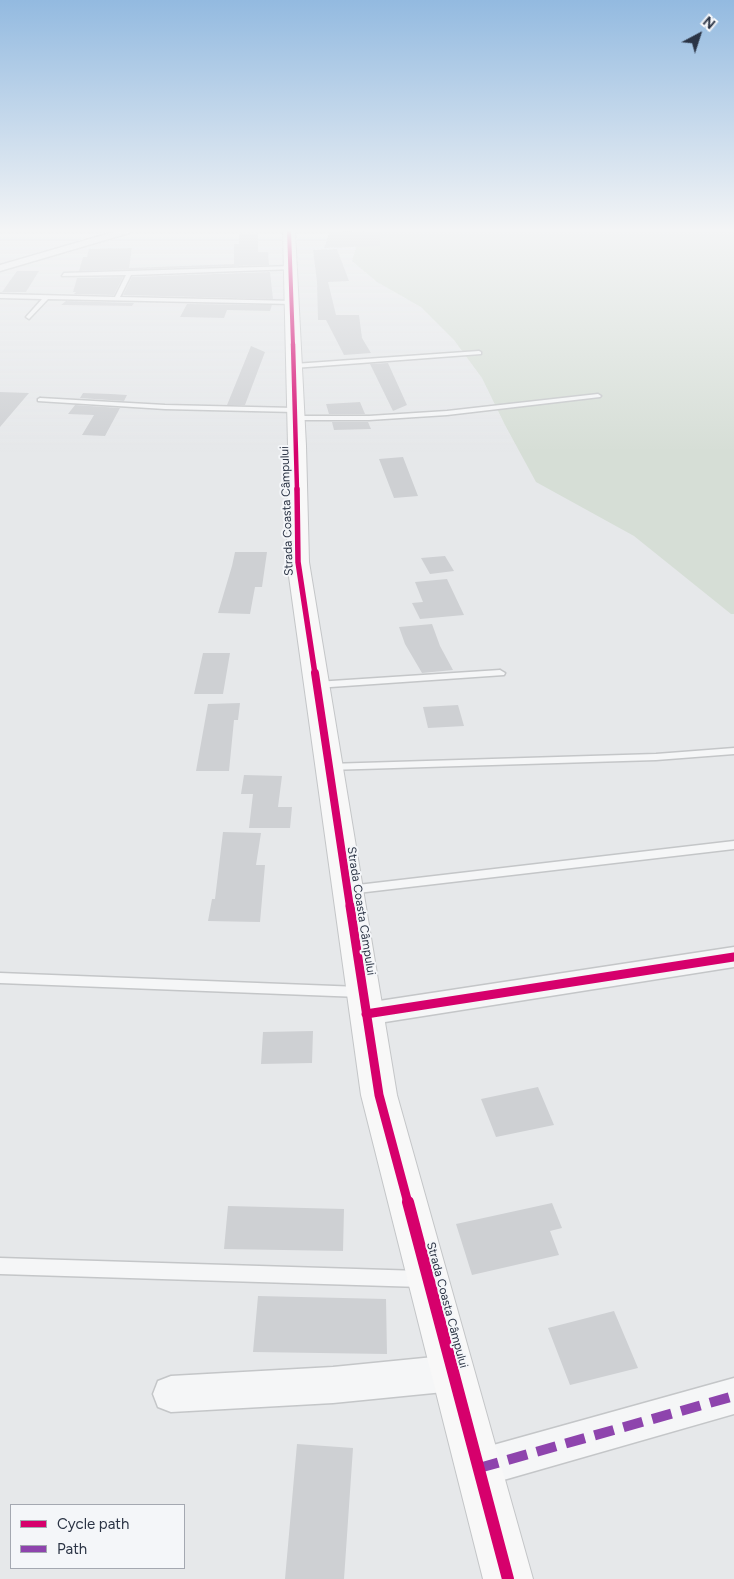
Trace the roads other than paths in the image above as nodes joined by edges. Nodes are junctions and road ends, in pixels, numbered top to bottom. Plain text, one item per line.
1 (40, 305) edge
2 (293, 305) edge
3 (30, 317) dead end
4 (479, 353) dead end
5 (294, 366) junction
6 (598, 396) dead end
7 (40, 400) dead end
8 (296, 414) junction
9 (500, 673) dead end
10 (316, 685) junction
11 (734, 751) edge
12 (328, 767) junction
13 (734, 845) edge
14 (347, 890) junction
15 (734, 957) edge
16 (0, 978) edge
17 (364, 1003) junction
18 (0, 1266) edge
19 (428, 1279) junction
20 (454, 1373) junction
21 (172, 1394) dead end
22 (734, 1396) edge
23 (479, 1468) junction
24 (508, 1579) edge

1 - 3 lane
2 - 5 street, Strada Coasta Câmpului
4 - 5 lane
5 - 8 street, Strada Coasta Câmpului
6 - 8 lane
7 - 8 lane
8 - 10 street, Strada Coasta Câmpului
9 - 10 lane
10 - 12 street, Strada Coasta Câmpului
11 - 12 lane
12 - 14 street, Strada Coasta Câmpului
13 - 14 lane
14 - 17 street, Strada Coasta Câmpului
15 - 17 street
16 - 17 lane
17 - 19 street, Strada Coasta Câmpului
18 - 19 lane
19 - 20 street, Strada Coasta Câmpului
20 - 21 street
20 - 23 street, Strada Coasta Câmpului
22 - 23 street
23 - 24 street, Strada Coasta Câmpului

